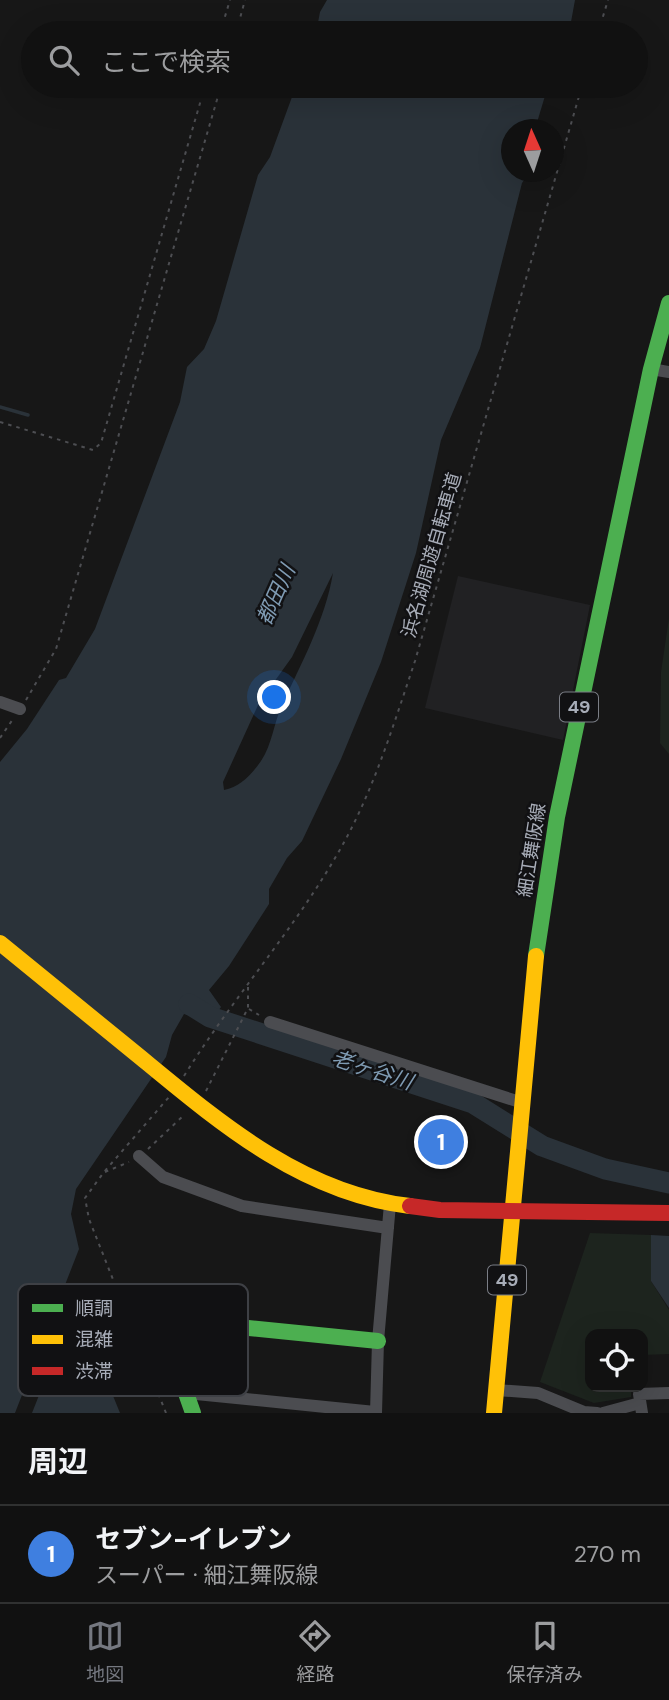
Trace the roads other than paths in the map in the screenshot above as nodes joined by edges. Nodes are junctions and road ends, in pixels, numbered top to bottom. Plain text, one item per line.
1 (669, 303) edge
2 (651, 369) junction
3 (669, 372) edge
4 (0, 702) edge
5 (20, 709) road end
6 (0, 943) edge
7 (270, 1022) dead end
8 (523, 1110) junction
9 (139, 1156) dead end
10 (390, 1204) junction
11 (513, 1213) junction
12 (669, 1213) edge
13 (388, 1228) junction
14 (248, 1328) edge
15 (378, 1341) junction
16 (496, 1390) junction
17 (669, 1394) edge
18 (188, 1396) edge
19 (217, 1396) edge
20 (641, 1408) edge
21 (375, 1412) edge
22 (193, 1413) edge
23 (494, 1413) edge
24 (597, 1413) edge
25 (603, 1413) edge

1 - 2 main road, 細江舞阪線 / 49
2 - 3 street
2 - 8 main road, 細江舞阪線 / 49
4 - 5 street
6 - 10 main road
7 - 8 street
8 - 11 main road, 細江舞阪線 / 49
9 - 13 street
10 - 11 main road
10 - 13 street
11 - 12 main road
11 - 16 main road, 細江舞阪線 / 49
13 - 15 street
14 - 15 main road
15 - 21 street
16 - 23 main road, 細江舞阪線 / 49
16 - 24 street
17 - 20 street
18 - 22 main road
19 - 21 street
20 - 25 street

